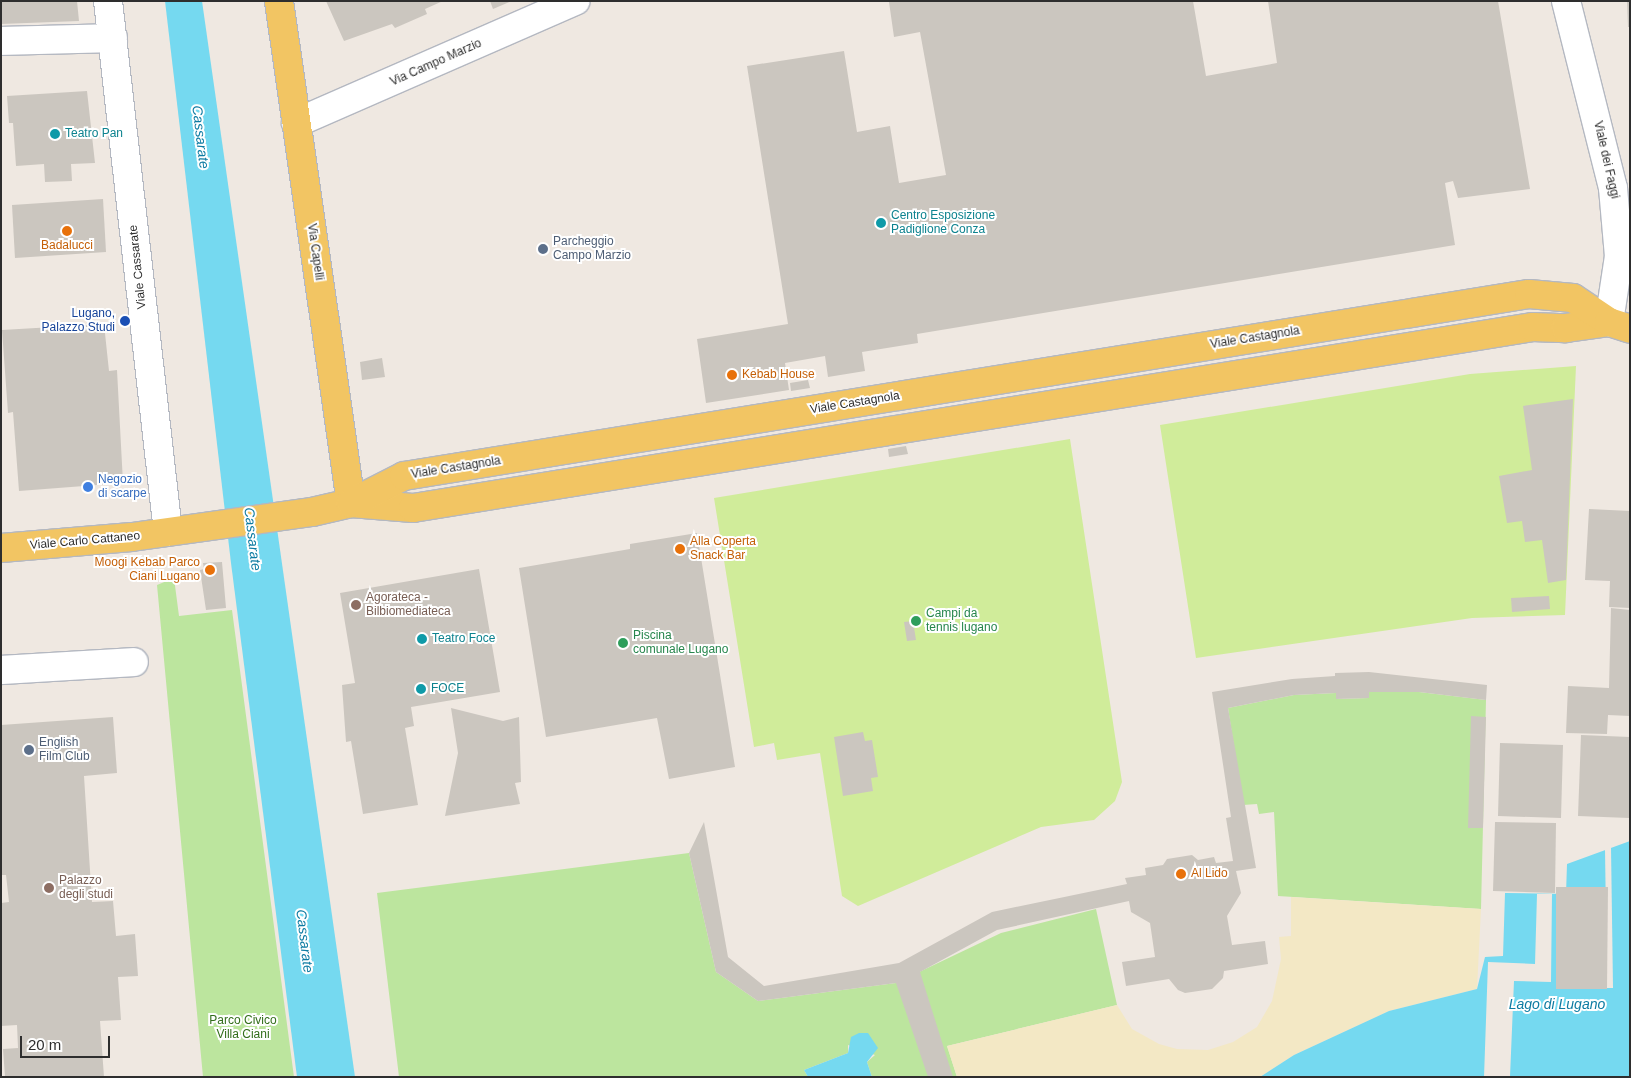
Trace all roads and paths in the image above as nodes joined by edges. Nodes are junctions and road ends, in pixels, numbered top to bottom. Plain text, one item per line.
1 (108, 1) edge
2 (279, 1) edge
3 (575, 1) edge
4 (1566, 1) edge
5 (113, 38) junction
6 (1, 41) edge
7 (296, 122) junction
8 (1620, 325) edge
9 (351, 503) junction
10 (291, 515) joint
11 (168, 532) junction
12 (1, 548) edge
13 (134, 662) dead end
14 (1, 670) edge

1 - 5 street, Viale Cassarate
2 - 7 main road, Via Capelli
3 - 7 street, Via Campo Marzio
4 - 8 street, Viale dei Faggi
5 - 6 street
5 - 11 street, Viale Cassarate
7 - 9 main road, Via Capelli
8 - 9 main road, Viale Castagnola
9 - 10 main road, Viale Castagnola
10 - 11 main road, Viale Carlo Cattaneo
11 - 12 main road, Viale Carlo Cattaneo
13 - 14 street

